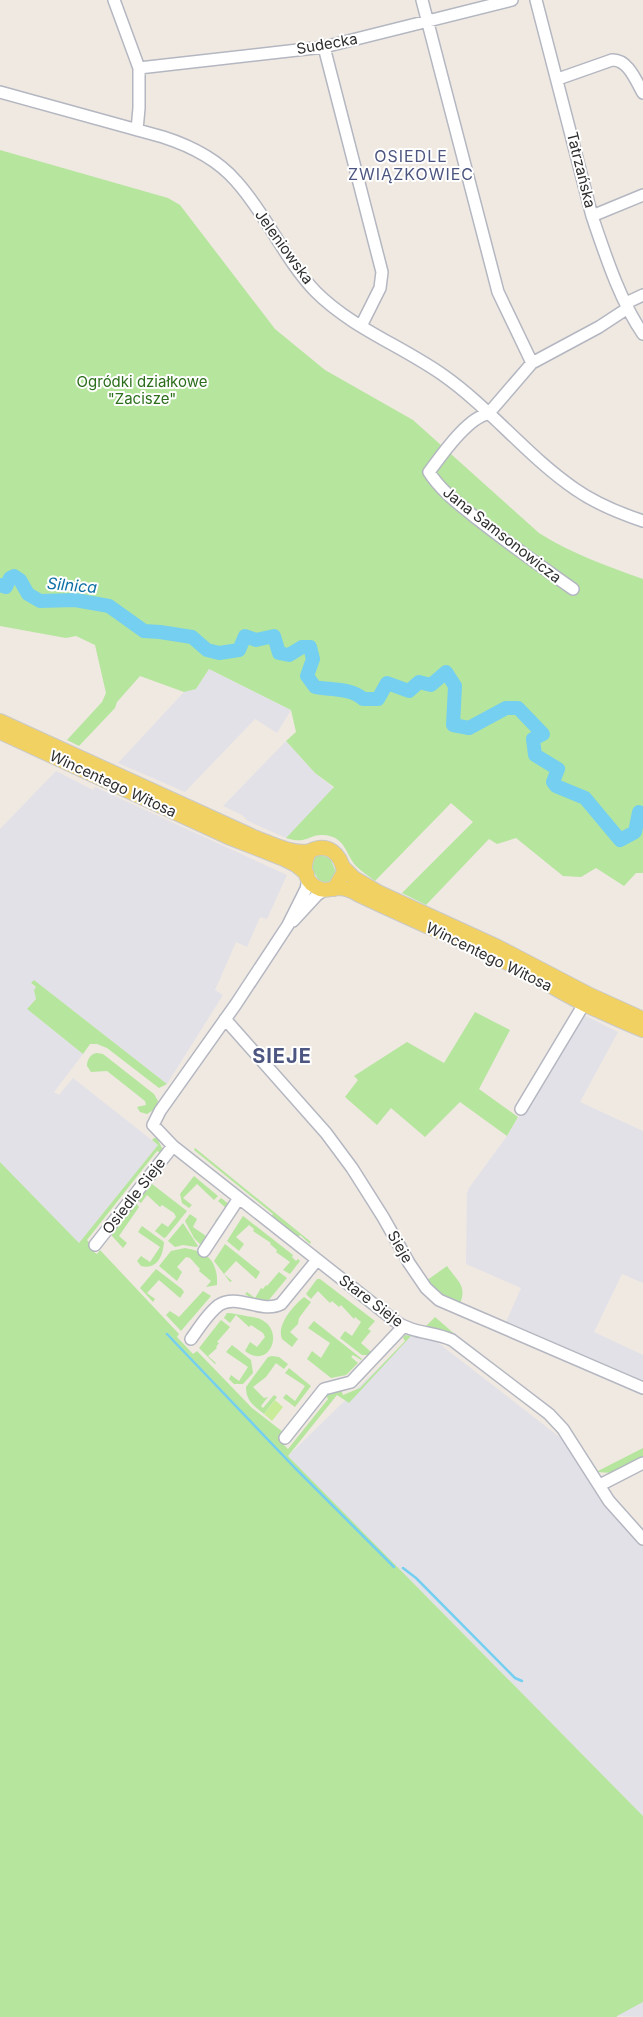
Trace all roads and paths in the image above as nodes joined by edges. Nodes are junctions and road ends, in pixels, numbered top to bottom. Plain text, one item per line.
1 (114, 0) edge
2 (422, 0) edge
3 (512, 0) edge
4 (536, 0) edge
5 (427, 22) junction
6 (324, 46) junction
7 (139, 68) junction
8 (558, 79) junction
9 (0, 92) edge
10 (643, 94) edge
11 (137, 130) junction
12 (643, 196) edge
13 (592, 216) junction
14 (643, 295) edge
15 (627, 306) junction
16 (361, 326) junction
17 (643, 334) edge
18 (532, 363) junction
19 (488, 414) junction
20 (643, 521) edge
21 (573, 589) dead end
22 (0, 720) edge
23 (0, 732) edge
24 (310, 851) junction
25 (343, 867) junction
26 (307, 877) junction
27 (329, 890) junction
28 (288, 925) junction
29 (584, 1004) junction
30 (225, 1019) junction
31 (643, 1019) edge
32 (643, 1030) edge
33 (521, 1109) dead end
34 (173, 1146) junction
35 (239, 1198) junction
36 (95, 1245) dead end
37 (204, 1251) dead end
38 (317, 1260) junction
39 (403, 1327) junction
40 (191, 1339) dead end
41 (643, 1388) edge
42 (285, 1438) dead end
43 (643, 1463) edge
44 (600, 1485) junction
45 (643, 1539) edge

1 - 7 street
2 - 5 street
3 - 5 street, Sudecka
4 - 8 street, Tatrzańska
5 - 6 street, Sudecka
5 - 18 street
6 - 7 street, Sudecka
6 - 16 street
7 - 11 street
8 - 10 street
8 - 13 street, Tatrzańska
9 - 11 street, Jeleniowska
11 - 16 street, Jeleniowska
12 - 13 street
13 - 15 street, Tatrzańska
14 - 15 street, Jana Samsonowicza
15 - 17 street, Tatrzańska
15 - 18 street, Jana Samsonowicza
16 - 19 street, Jeleniowska
18 - 19 street, Jana Samsonowicza
19 - 20 street, Jeleniowska
19 - 21 street, Jana Samsonowicza
22 - 24 main road, Wincentego Witosa
23 - 26 main road, Wincentego Witosa
24 - 25 main road
24 - 26 main road
25 - 27 main road
25 - 31 main road, Wincentego Witosa
26 - 27 main road
26 - 28 street
27 - 28 street
27 - 29 main road, Wincentego Witosa
28 - 30 street
29 - 32 main road, Wincentego Witosa
29 - 33 street
30 - 34 street, Stare Sieje
30 - 41 street, Sieje
34 - 35 street, Stare Sieje
34 - 36 street, Osiedle Sieje
35 - 37 street
35 - 38 street, Stare Sieje
38 - 39 street, Stare Sieje
38 - 40 street
39 - 42 street
39 - 44 street, Stare Sieje
43 - 44 street
44 - 45 street, Stare Sieje

